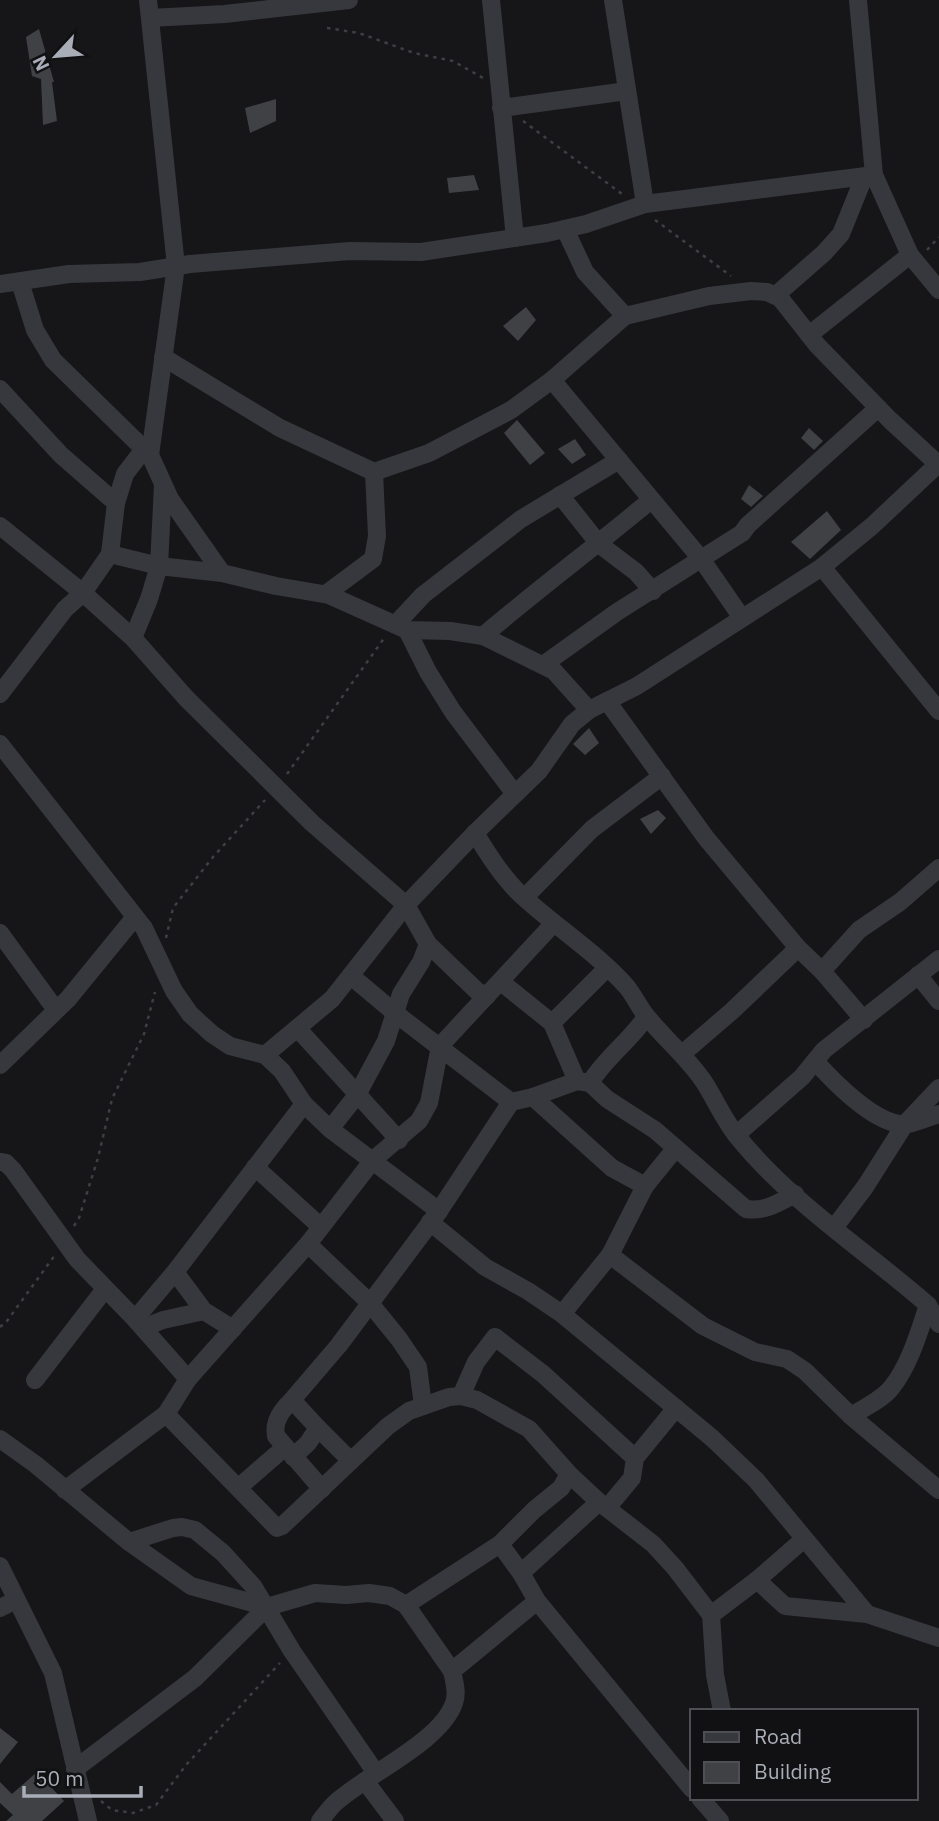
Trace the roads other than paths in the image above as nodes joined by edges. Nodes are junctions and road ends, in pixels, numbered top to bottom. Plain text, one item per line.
1 (349, 0) edge
2 (491, 0) edge
3 (613, 0) edge
4 (858, 0) edge
5 (286, 4) edge
6 (225, 7) edge
7 (149, 9) edge
8 (627, 91) junction
9 (501, 108) junction
10 (869, 176) junction
11 (642, 207) junction
12 (565, 229) junction
13 (515, 238) junction
14 (910, 255) junction
15 (176, 266) junction
16 (20, 282) junction
17 (0, 284) edge
18 (939, 290) edge
19 (776, 295) junction
20 (625, 316) junction
21 (809, 335) junction
22 (163, 357) junction
23 (552, 380) junction
24 (0, 388) edge
25 (878, 408) junction
26 (147, 452) junction
27 (619, 460) junction
28 (939, 464) edge
29 (374, 472) junction
30 (163, 484) junction
31 (560, 495) junction
32 (651, 500) junction
33 (116, 503) junction
34 (0, 526) edge
35 (599, 544) junction
36 (110, 554) junction
37 (702, 560) junction
38 (159, 566) junction
39 (822, 567) junction
40 (685, 571) junction
41 (222, 573) junction
42 (713, 578) junction
43 (653, 591) junction
44 (83, 593) junction
45 (326, 594) junction
46 (742, 618) junction
47 (401, 627) junction
48 (483, 636) junction
49 (133, 638) junction
50 (544, 665) junction
51 (0, 694) edge
52 (607, 701) junction
53 (589, 710) junction
54 (939, 711) edge
55 (0, 744) edge
56 (7, 767) edge
57 (662, 776) junction
58 (515, 794) junction
59 (475, 833) junction
60 (939, 868) edge
61 (525, 897) junction
62 (406, 905) junction
63 (135, 916) junction
64 (554, 923) junction
65 (0, 933) edge
66 (428, 944) junction
67 (798, 948) junction
68 (939, 959) edge
69 (607, 968) junction
70 (822, 971) junction
71 (918, 975) junction
72 (351, 976) junction
73 (501, 982) junction
74 (487, 996) junction
75 (939, 1001) edge
76 (56, 1010) junction
77 (395, 1013) junction
78 (646, 1017) junction
79 (864, 1020) junction
80 (552, 1023) junction
81 (298, 1029) junction
82 (440, 1046) junction
83 (682, 1054) junction
84 (265, 1055) junction
85 (815, 1061) junction
86 (0, 1065) edge
87 (584, 1082) junction
88 (939, 1088) edge
89 (357, 1095) junction
90 (533, 1097) junction
91 (511, 1102) junction
92 (304, 1104) junction
93 (939, 1114) edge
94 (905, 1124) junction
95 (330, 1129) junction
96 (736, 1135) junction
97 (398, 1140) junction
98 (675, 1149) junction
99 (373, 1160) junction
100 (0, 1162) edge
101 (255, 1167) junction
102 (645, 1185) junction
103 (795, 1194) junction
104 (434, 1216) junction
105 (321, 1227) junction
106 (834, 1228) junction
107 (308, 1244) junction
108 (610, 1255) junction
109 (175, 1272) junction
110 (105, 1289) junction
111 (369, 1302) junction
112 (928, 1305) junction
113 (204, 1311) junction
114 (562, 1314) junction
115 (139, 1324) junction
116 (939, 1324) edge
117 (233, 1329) junction
118 (188, 1379) junction
119 (35, 1380) dead end
120 (461, 1396) junction
121 (292, 1400) junction
122 (423, 1406) junction
123 (676, 1408) junction
124 (166, 1414) junction
125 (851, 1416) junction
126 (318, 1428) junction
127 (0, 1439) edge
128 (289, 1452) junction
129 (635, 1458) junction
130 (351, 1461) junction
131 (569, 1474) junction
132 (239, 1487) junction
133 (322, 1489) junction
134 (65, 1490) junction
135 (939, 1490) edge
136 (603, 1505) junction
137 (804, 1539) junction
138 (129, 1542) junction
139 (500, 1544) junction
140 (0, 1566) edge
141 (522, 1573) junction
142 (757, 1580) junction
143 (537, 1601) junction
144 (8, 1604) edge
145 (406, 1605) junction
146 (267, 1606) junction
147 (867, 1614) junction
148 (711, 1615) junction
149 (939, 1638) edge
150 (452, 1671) junction
151 (722, 1709) edge
152 (77, 1776) junction
153 (370, 1777) junction
154 (690, 1787) edge
155 (702, 1800) edge
156 (88, 1821) edge
157 (320, 1821) edge
158 (395, 1821) edge
159 (720, 1821) edge

1 - 5 street
2 - 9 street
3 - 8 street
4 - 10 street
5 - 6 street
6 - 7 street
7 - 15 street
8 - 9 street
8 - 11 street
9 - 13 street
10 - 11 street
10 - 14 street
10 - 19 street
11 - 12 street
12 - 13 street
12 - 20 street
13 - 15 street
14 - 18 street
14 - 21 street
15 - 16 street
15 - 22 street
16 - 17 street
16 - 26 street
19 - 20 street
19 - 21 street
20 - 23 street
21 - 25 street
22 - 26 street
22 - 29 street
23 - 27 street
23 - 29 street
24 - 33 street
25 - 28 street
25 - 37 street
26 - 30 street
26 - 33 street
27 - 31 street
27 - 32 street
28 - 39 street
29 - 45 street
30 - 38 street
30 - 41 street
31 - 35 street
31 - 47 street
32 - 35 street
32 - 37 street
33 - 36 street
34 - 44 street
35 - 43 street
35 - 48 street
36 - 38 street
36 - 44 street
37 - 40 street
37 - 42 street
38 - 41 street
38 - 49 street
39 - 46 street
39 - 54 street
40 - 42 street
40 - 43 street
41 - 45 street
42 - 46 street
43 - 50 street
44 - 49 street
44 - 51 street
45 - 47 street
46 - 52 street
47 - 48 street
47 - 58 street
48 - 50 street
49 - 62 street
50 - 53 street
52 - 53 street
52 - 57 street
53 - 58 street
55 - 56 street
56 - 63 street
57 - 61 street
57 - 67 street
58 - 59 street
59 - 61 street
59 - 62 street
60 - 70 street
61 - 64 street
62 - 66 street
62 - 72 street
63 - 76 street
63 - 84 street
64 - 69 street
64 - 73 street
65 - 76 street
66 - 74 street
66 - 77 street
67 - 70 street
67 - 83 street
68 - 71 street
69 - 78 street
69 - 80 street
70 - 79 street
71 - 75 street
71 - 79 street
72 - 77 street
72 - 81 street
73 - 74 street
73 - 80 street
74 - 82 street
76 - 86 street
77 - 82 street
77 - 89 street
78 - 83 street
78 - 87 street
79 - 85 street
80 - 87 street
81 - 84 street
81 - 89 street
82 - 91 street
82 - 97 street
83 - 96 street
84 - 92 street
85 - 94 street
85 - 96 street
87 - 90 street
87 - 98 street
88 - 94 street
89 - 95 street
89 - 97 street
90 - 91 street
90 - 102 street
91 - 104 street
92 - 95 street
92 - 101 street
93 - 94 street
94 - 106 street
95 - 99 street
96 - 103 street
97 - 99 street
98 - 102 street
98 - 103 street
99 - 104 street
99 - 105 street
100 - 110 street
101 - 105 street
101 - 109 street
102 - 108 street
103 - 106 street
104 - 111 street
104 - 114 street
105 - 107 street
106 - 112 street
107 - 111 street
107 - 117 street
108 - 114 street
108 - 125 street
109 - 113 street
109 - 115 street
110 - 115 street
110 - 119 street
111 - 121 street
111 - 122 street
112 - 116 street
112 - 125 street
113 - 115 street
113 - 117 street
114 - 123 street
115 - 118 street
117 - 118 street
118 - 124 street
120 - 122 street
120 - 129 street
120 - 131 street
121 - 126 street
121 - 128 street
122 - 130 street
123 - 129 street
123 - 137 street
124 - 132 street
124 - 134 street
125 - 135 street
126 - 128 street
126 - 130 street
127 - 134 street
128 - 132 street
128 - 133 street
129 - 136 street
130 - 133 street
131 - 136 street
131 - 139 street
132 - 133 street
134 - 138 street
136 - 141 street
136 - 148 street
137 - 142 street
137 - 147 street
138 - 146 street
138 - 146 street
139 - 141 street
139 - 145 street
140 - 144 street
141 - 143 street
142 - 147 street
142 - 148 street
143 - 150 street
143 - 154 street
144 - 152 street
145 - 146 street
145 - 150 street
146 - 152 street
146 - 153 street
147 - 149 street
148 - 151 street
150 - 153 street
152 - 156 street
153 - 157 street
153 - 158 street
155 - 159 street

